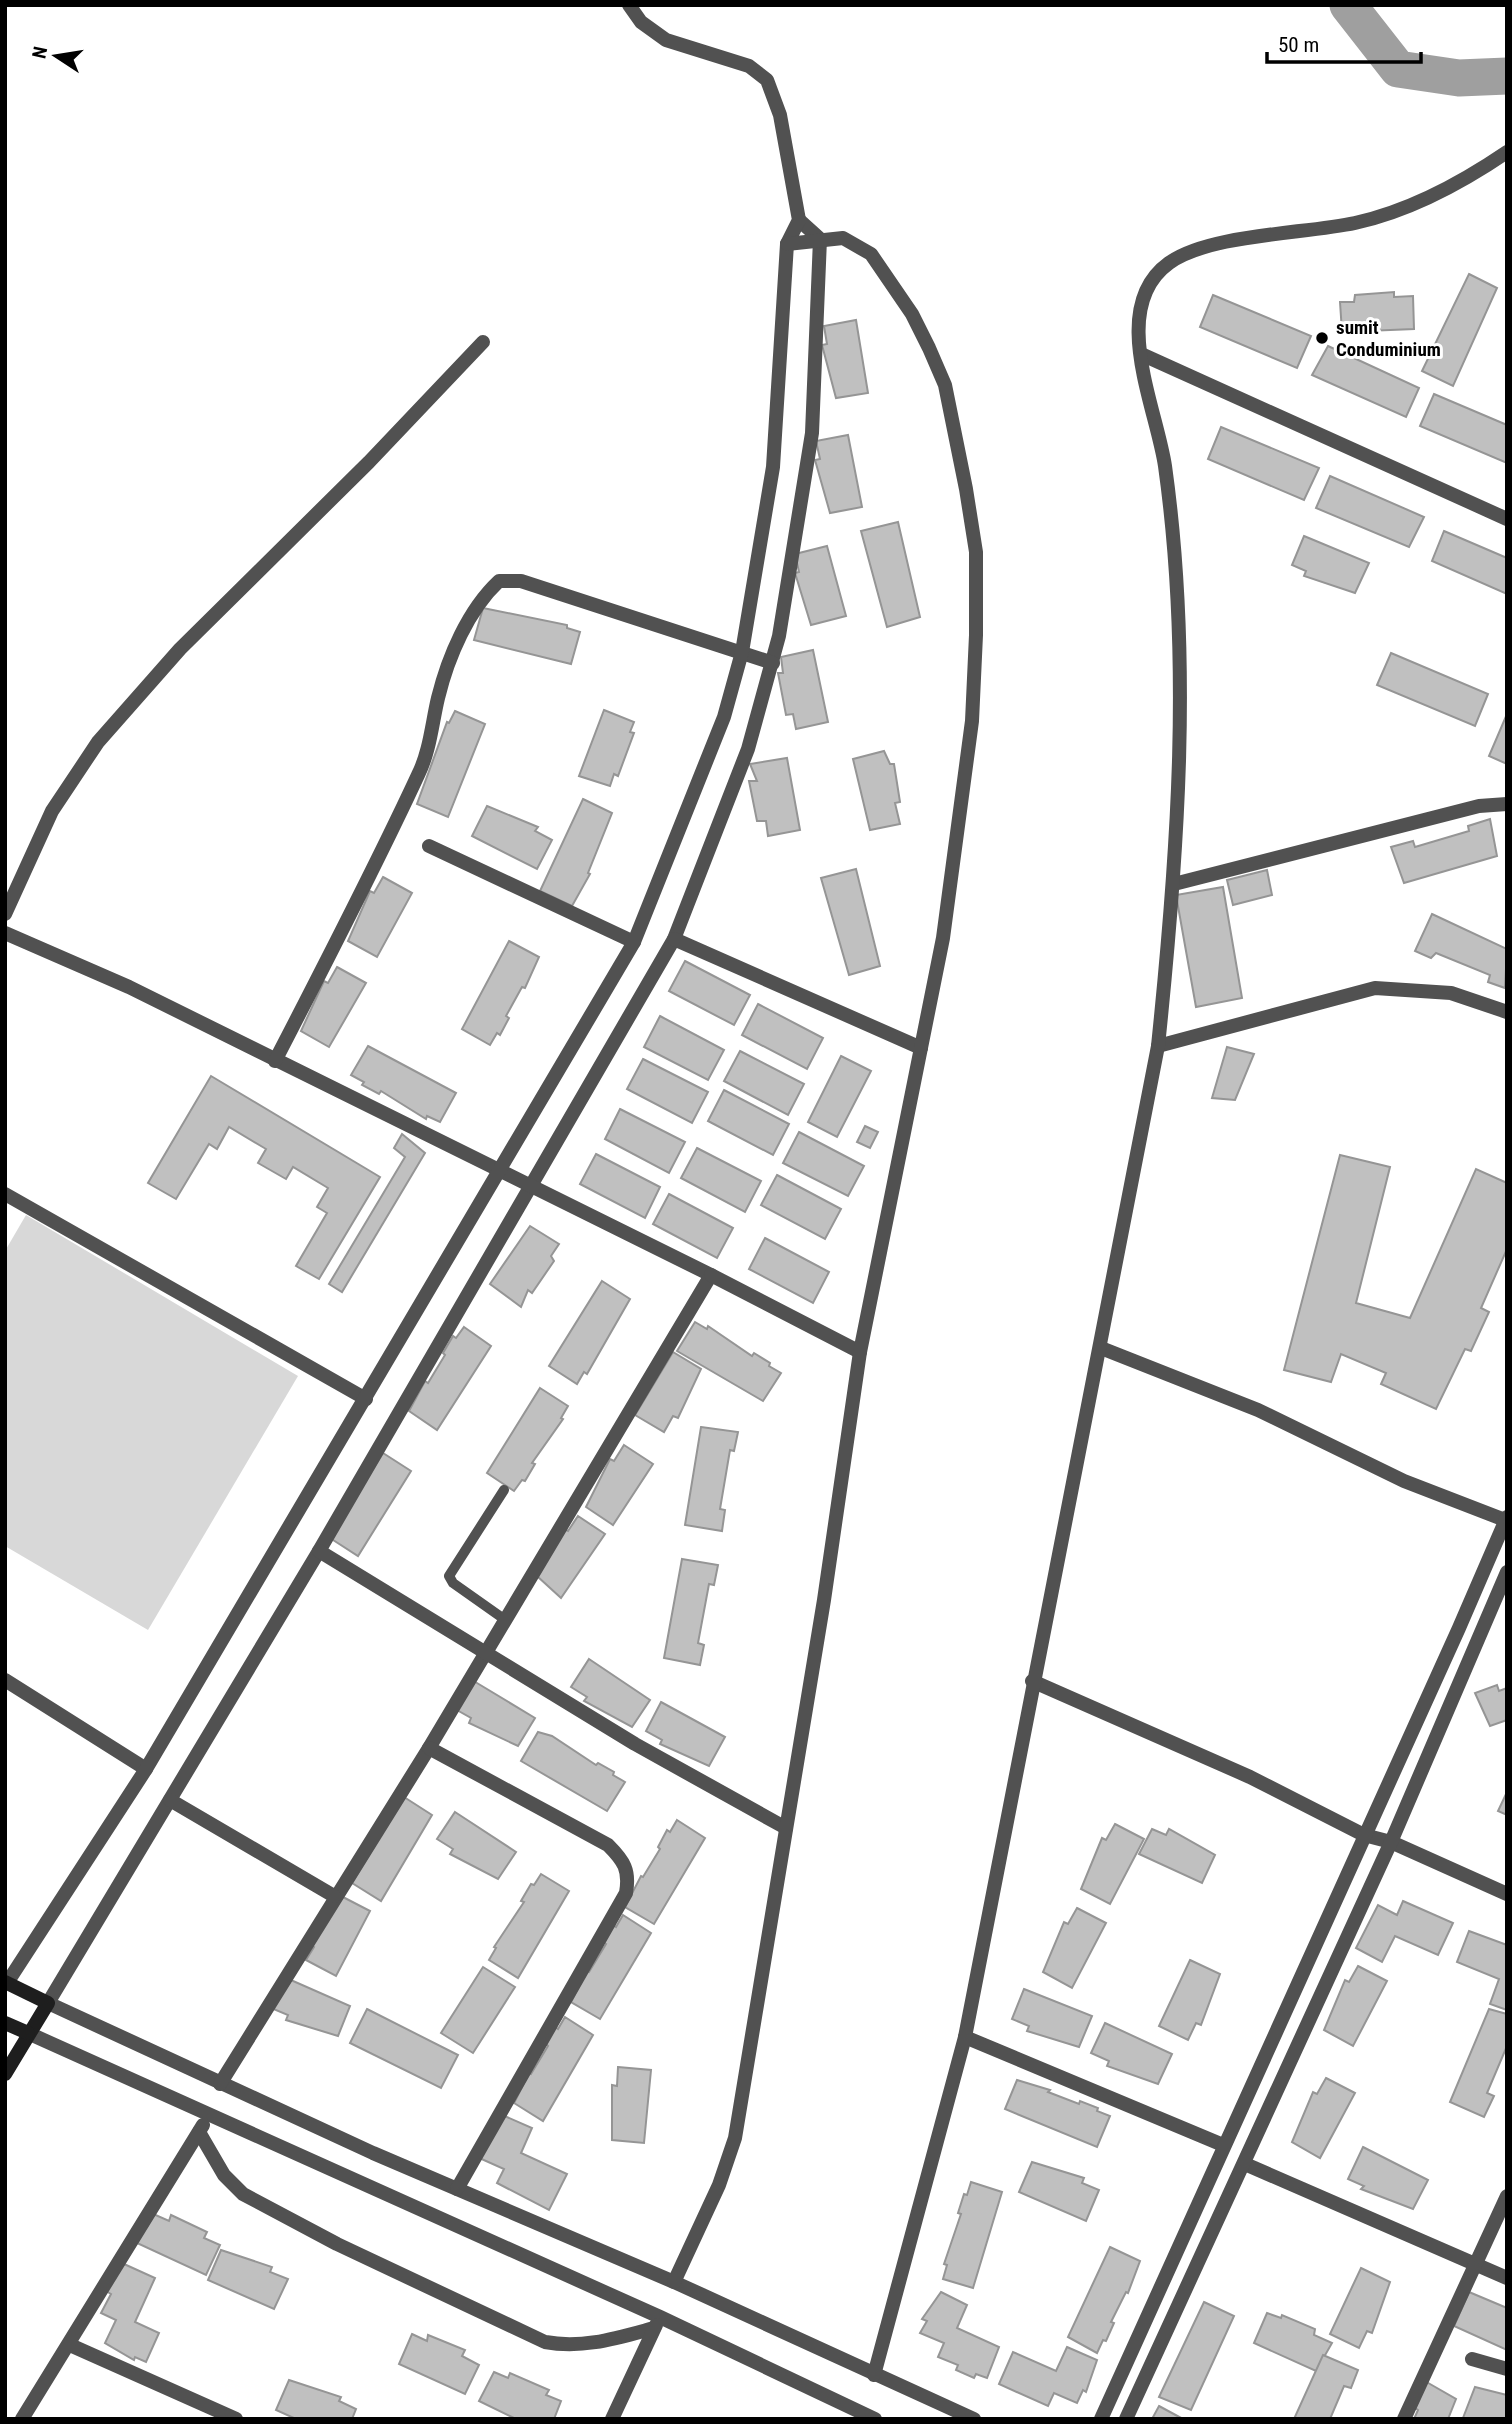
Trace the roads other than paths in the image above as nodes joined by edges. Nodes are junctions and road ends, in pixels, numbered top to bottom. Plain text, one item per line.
1 (629, 5) edge
2 (1507, 152) edge
3 (799, 220) junction
4 (820, 239) junction
5 (787, 244) junction
6 (483, 342) dead end
7 (1141, 354) junction
8 (1507, 519) edge
9 (742, 652) junction
10 (774, 663) junction
11 (1507, 804) edge
12 (429, 846) dead end
13 (1174, 884) junction
14 (5, 914) edge
15 (5, 933) edge
16 (674, 939) junction
17 (634, 942) junction
18 (1507, 1012) edge
19 (1158, 1046) junction
20 (920, 1048) junction
21 (275, 1061) junction
22 (501, 1171) junction
23 (532, 1187) junction
24 (5, 1195) edge
25 (711, 1275) junction
26 (1101, 1348) junction
27 (860, 1352) junction
28 (366, 1399) junction
29 (503, 1490) dead end
30 (1506, 1519) edge
31 (319, 1550) junction
32 (1507, 1572) edge
33 (504, 1619) junction
34 (486, 1651) junction
35 (5, 1680) edge
36 (1032, 1681) junction
37 (429, 1748) junction
38 (146, 1769) junction
39 (170, 1800) junction
40 (786, 1828) junction
41 (1364, 1835) junction
42 (1391, 1842) junction
43 (1507, 1894) edge
44 (334, 1896) junction
45 (6, 1984) edge
46 (48, 2003) junction
47 (5, 2023) edge
48 (28, 2033) junction
49 (965, 2037) junction
50 (5, 2074) edge
51 (220, 2084) junction
52 (209, 2115) junction
53 (199, 2132) junction
54 (1223, 2146) junction
55 (1245, 2164) junction
56 (457, 2189) junction
57 (1507, 2196) edge
58 (1477, 2264) junction
59 (1507, 2278) edge
60 (674, 2282) junction
61 (657, 2323) junction
62 (70, 2345) junction
63 (1472, 2359) dead end
64 (1507, 2369) edge
65 (874, 2375) junction
66 (853, 2414) edge
67 (22, 2419) edge
68 (236, 2419) edge
69 (612, 2419) edge
70 (875, 2419) edge
71 (974, 2419) edge
72 (1101, 2419) edge
73 (1126, 2419) edge
74 (1404, 2419) edge

1 - 3 street
2 - 7 street
3 - 4 street
3 - 5 street
4 - 5 street
4 - 10 street
4 - 20 street
5 - 9 street
6 - 14 street
7 - 8 street
7 - 13 street
9 - 10 street
9 - 17 street
9 - 21 street
10 - 16 street
11 - 13 street
12 - 17 street
13 - 19 street
15 - 21 street
16 - 20 street
16 - 23 street
17 - 22 street
18 - 19 street
19 - 26 street
20 - 27 street
21 - 22 street
22 - 23 street
22 - 28 street
23 - 25 street
23 - 31 street
24 - 28 street
25 - 27 street
25 - 33 street
26 - 30 street
26 - 36 street
27 - 40 street
28 - 38 street
29 - 33 lane
30 - 41 street
31 - 34 street
31 - 39 street
32 - 42 street
33 - 34 street
34 - 37 street
34 - 40 street
35 - 38 street
36 - 41 street
36 - 49 street
37 - 44 street
37 - 56 street
38 - 45 street
39 - 44 street
39 - 46 street
40 - 60 street
41 - 42 street
41 - 54 street
42 - 43 street
42 - 55 street
44 - 51 street
45 - 46 main road
46 - 48 main road
46 - 51 street
47 - 48 main road
48 - 50 main road
48 - 52 street
49 - 54 street
49 - 65 street
51 - 56 street
52 - 53 street
52 - 61 street
53 - 61 street
53 - 62 street
54 - 72 street
55 - 58 street
55 - 73 street
56 - 60 street
57 - 58 street
58 - 59 street
58 - 74 street
60 - 65 street
61 - 66 street
61 - 69 street
62 - 67 street
62 - 68 street
63 - 64 street
65 - 71 street
66 - 70 street

